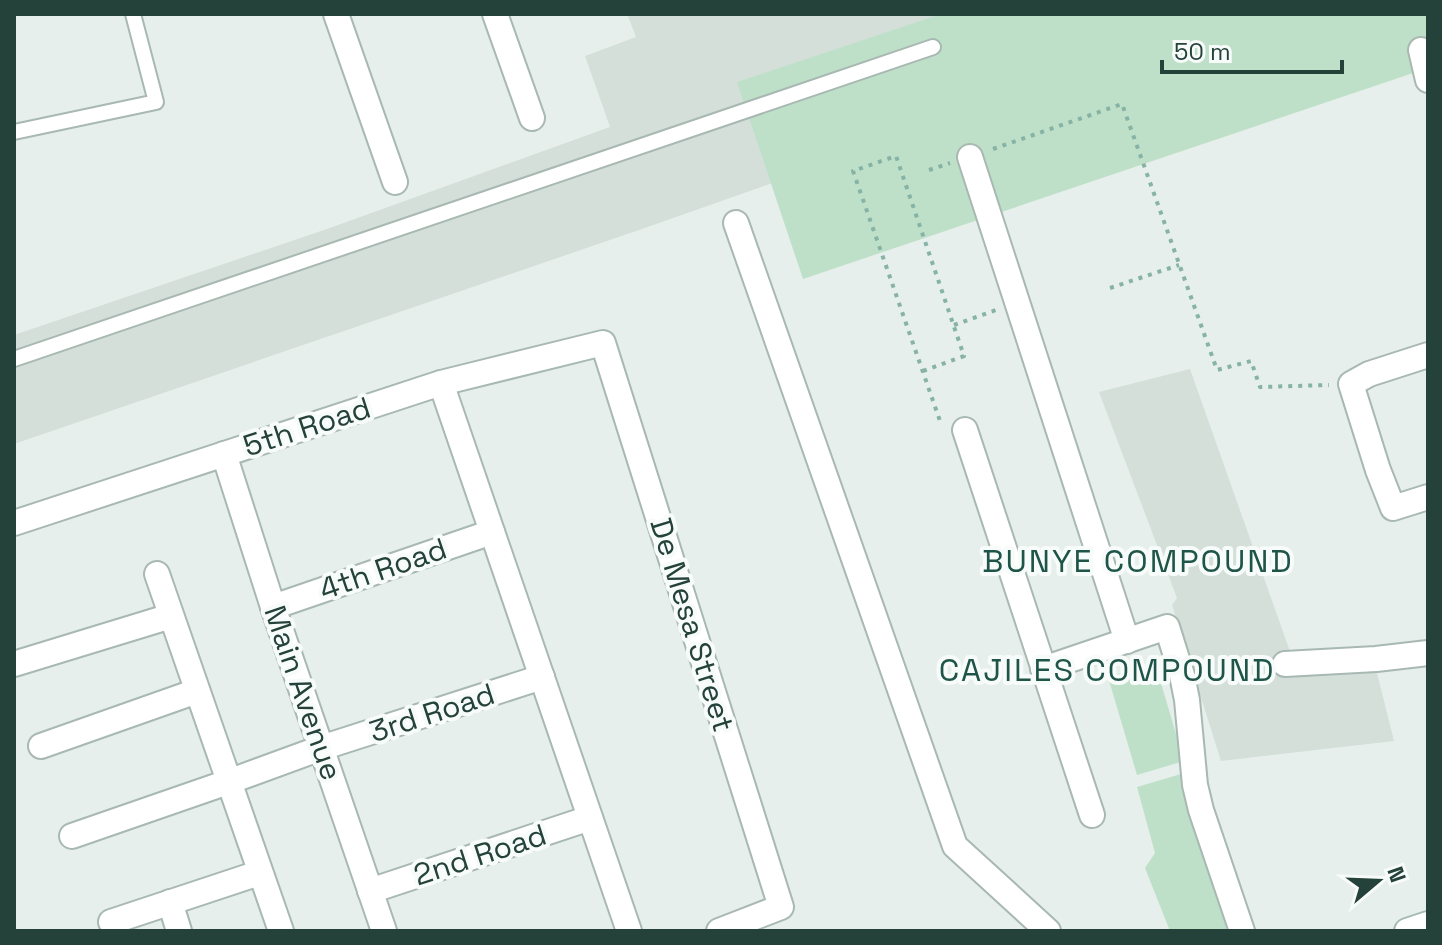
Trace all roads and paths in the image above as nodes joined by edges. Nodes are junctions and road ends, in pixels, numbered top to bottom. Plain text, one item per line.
1 (133, 14) edge
2 (336, 14) edge
3 (495, 14) edge
4 (933, 47) dead end
5 (1421, 50) dead end
6 (1428, 80) edge
7 (532, 118) dead end
8 (14, 132) edge
9 (970, 157) junction
10 (929, 170) dead end
11 (395, 182) dead end
12 (736, 223) dead end
13 (1179, 265) junction
14 (1110, 288) dead end
15 (1017, 303) junction
16 (954, 325) junction
17 (603, 343) joint
18 (1428, 355) edge
19 (14, 359) edge
20 (923, 371) junction
21 (441, 383) junction
22 (1351, 384) junction
23 (965, 430) joint
24 (224, 454) junction
25 (1428, 497) edge
26 (14, 523) edge
27 (492, 532) junction
28 (157, 574) dead end
29 (273, 607) junction
30 (171, 616) junction
31 (1127, 641) junction
32 (1428, 653) edge
33 (14, 664) edge
34 (1285, 664) dead end
35 (1043, 669) junction
36 (542, 677) junction
37 (197, 691) junction
38 (41, 746) dead end
39 (321, 748) junction
40 (228, 782) junction
41 (1092, 815) dead end
42 (590, 818) junction
43 (72, 836) dead end
44 (259, 873) junction
45 (370, 891) junction
46 (170, 902) junction
47 (111, 922) dead end
48 (1428, 924) edge
49 (179, 931) edge
50 (281, 931) edge
51 (384, 931) edge
52 (629, 931) edge
53 (719, 931) edge
54 (1048, 931) edge
55 (1242, 931) edge
56 (1407, 931) edge

1 - 8 lane
2 - 11 street
3 - 7 street
4 - 19 lane
5 - 6 street
9 - 10 path
9 - 13 path
9 - 15 street
12 - 54 street
13 - 14 path
13 - 22 path
15 - 16 path
15 - 31 street
16 - 20 path
16 - 20 path
17 - 21 street, 5th Road
17 - 53 street, De Mesa Street
18 - 22 street
20 - 23 path
21 - 24 street, 5th Road
21 - 27 street
22 - 25 street
23 - 35 street
24 - 26 street, 5th Road
24 - 29 street, Main Avenue
27 - 29 street, 4th Road
27 - 36 street
28 - 30 street
29 - 39 street, Main Avenue
30 - 33 street
30 - 37 street
31 - 35 street
31 - 55 street
32 - 34 street
35 - 41 street
36 - 39 street, 3rd Road
36 - 42 street
37 - 38 street
37 - 40 street
39 - 40 street, 3rd Road
39 - 45 street, Main Avenue
40 - 43 street, 3rd Road
40 - 44 street
42 - 45 street, 2nd Road
42 - 52 street
44 - 46 street
44 - 50 street
45 - 51 street, Main Avenue
46 - 47 street
46 - 49 street
48 - 56 street

